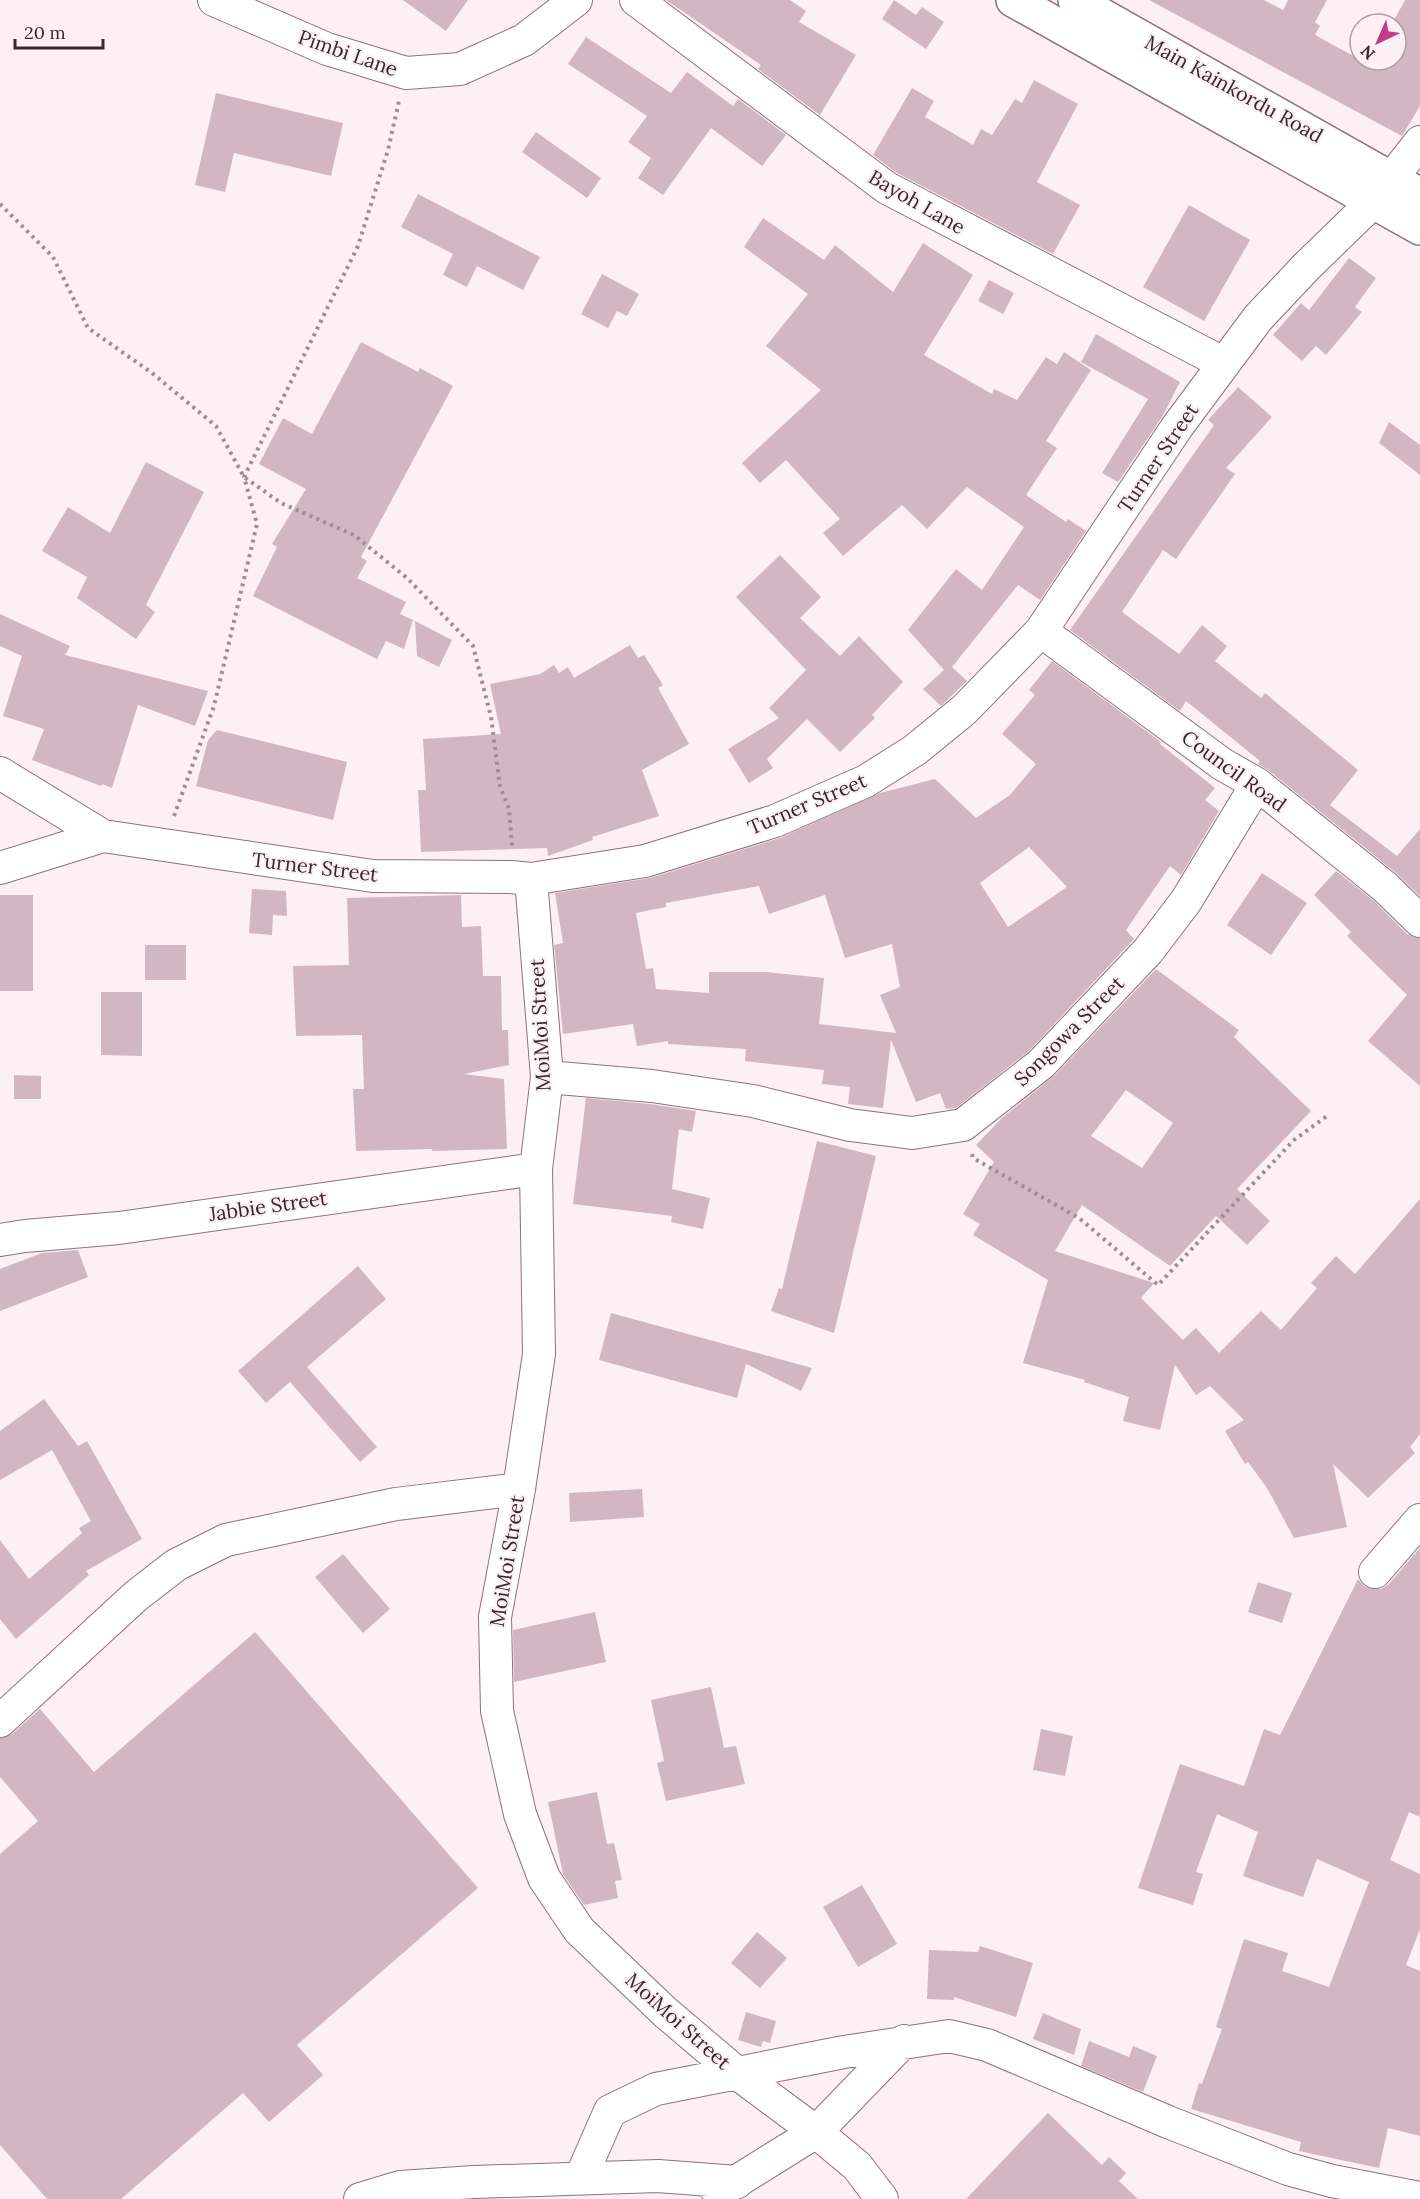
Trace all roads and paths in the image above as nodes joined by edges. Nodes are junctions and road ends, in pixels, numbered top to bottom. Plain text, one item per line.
1 (214, 0) edge
2 (576, 0) edge
3 (636, 0) edge
4 (1013, 0) edge
5 (1075, 0) edge
6 (406, 73) junction
7 (1420, 142) edge
8 (1382, 190) junction
9 (1420, 195) edge
10 (0, 204) edge
11 (1420, 228) edge
12 (1223, 363) junction
13 (244, 477) junction
14 (1041, 631) junction
15 (0, 773) edge
16 (1257, 784) junction
17 (103, 836) junction
18 (163, 844) junction
19 (0, 868) edge
20 (521, 878) junction
21 (1420, 921) edge
22 (547, 1077) junction
23 (1327, 1116) dead end
24 (963, 1125) junction
25 (536, 1168) junction
26 (0, 1240) edge
27 (519, 1489) junction
28 (1420, 1520) edge
29 (1375, 1572) dead end
30 (0, 1721) edge
31 (904, 2041) junction
32 (738, 2074) junction
33 (816, 2132) junction
34 (581, 2177) junction
35 (736, 2182) junction
36 (1420, 2198) edge
37 (360, 2199) edge
38 (707, 2199) edge
39 (882, 2199) edge

1 - 6 street, Pimbi Lane
2 - 6 street, Pimbi Lane
3 - 12 street, Bayoh Lane
4 - 8 main road
5 - 8 main road, Main Kainkordu Road
6 - 13 path
7 - 8 street, Turner Street
8 - 9 main road
8 - 11 main road, Main Kainkordu Road
8 - 12 street, Turner Street
10 - 13 path
12 - 14 street, Turner Street
13 - 18 path
13 - 20 path
14 - 16 street, Council Road
14 - 20 street, Turner Street
15 - 17 street, Turner Street
16 - 21 street, Council Road
16 - 24 street, Songowa Street
17 - 18 street, Turner Street
17 - 19 street
18 - 20 street, Turner Street
20 - 22 street, MoiMoi Street
22 - 24 street, Songowa Street
22 - 25 street, MoiMoi Street
23 - 24 path
25 - 26 street, Jabbie Street
25 - 27 street, MoiMoi Street
27 - 30 street
27 - 32 street, MoiMoi Street
28 - 29 street
31 - 32 street
31 - 33 street
31 - 36 street
32 - 33 street, MoiMoi Street
32 - 34 street
33 - 35 street
33 - 39 street, MoiMoi Street
34 - 35 street
34 - 37 street
35 - 38 street

